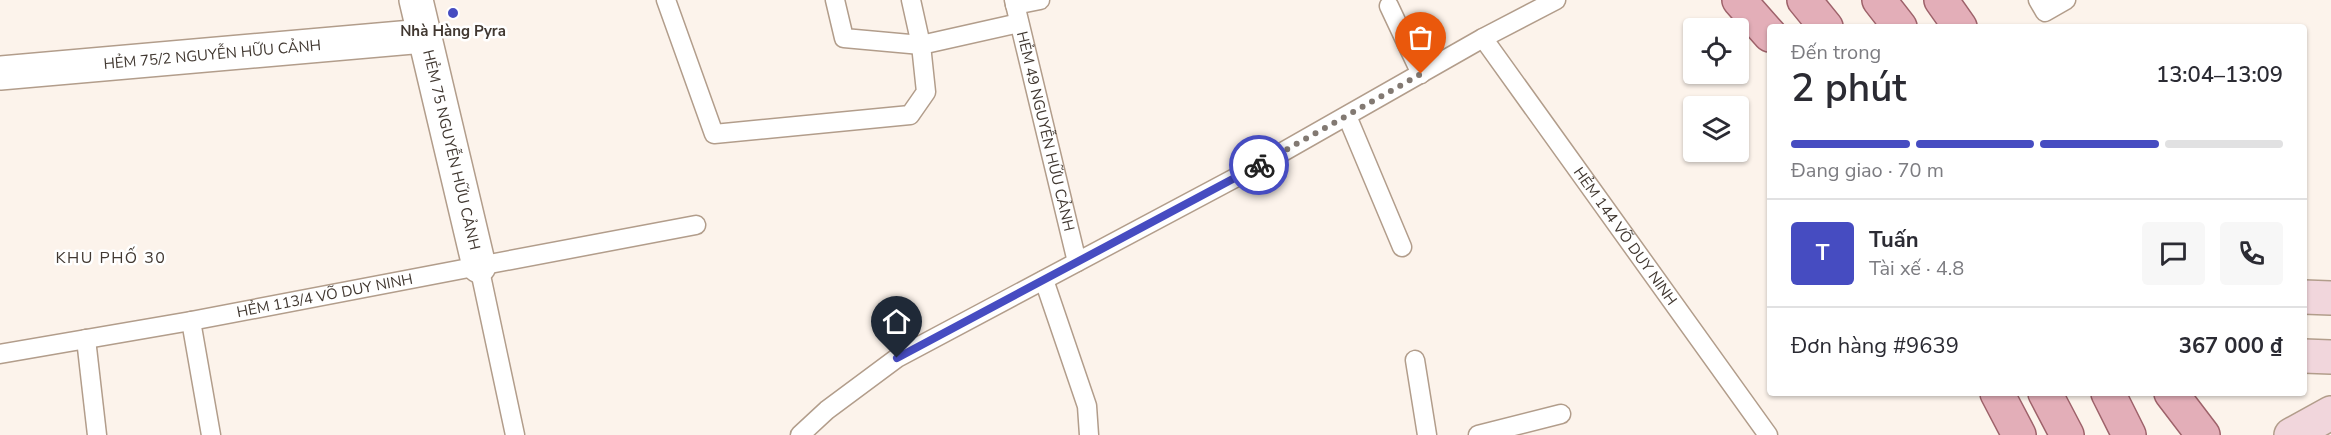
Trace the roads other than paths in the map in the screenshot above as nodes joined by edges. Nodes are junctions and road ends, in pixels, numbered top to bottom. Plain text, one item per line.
1 (416, 0) edge
2 (666, 0) edge
3 (835, 0) edge
4 (911, 0) edge
5 (1040, 0) edge
6 (1556, 0) edge
7 (1739, 0) edge
8 (1804, 0) edge
9 (1879, 0) edge
10 (1941, 0) edge
11 (2038, 0) edge
12 (2066, 0) edge
13 (1389, 6) dead end
14 (1016, 10) edge
15 (1824, 24) edge
16 (1898, 24) edge
17 (1958, 24) edge
18 (1767, 32) edge
19 (423, 36) junction
20 (1484, 38) junction
21 (921, 45) junction
22 (0, 73) edge
23 (1421, 74) junction
24 (1347, 116) junction
25 (696, 225) dead end
26 (1402, 247) dead end
27 (1077, 262) junction
28 (479, 266) junction
29 (1044, 280) junction
30 (2307, 297) edge
31 (2331, 298) edge
32 (191, 321) junction
33 (86, 339) junction
34 (0, 354) edge
35 (2307, 356) edge
36 (2331, 357) edge
37 (1415, 360) dead end
38 (1999, 396) edge
39 (2047, 396) edge
40 (2110, 396) edge
41 (2173, 396) edge
42 (2331, 413) edge
43 (1561, 414) dead end
44 (98, 435) edge
45 (211, 435) edge
46 (515, 435) edge
47 (800, 435) edge
48 (1089, 435) edge
49 (1427, 435) edge
50 (1478, 435) edge
51 (1768, 435) edge
52 (2019, 435) edge
53 (2067, 435) edge
54 (2129, 435) edge
55 (2203, 435) edge
56 (2291, 435) edge

1 - 19 street, HẺM 75 NGUYỄN HỮU CẢNH
2 - 21 lane
3 - 21 lane
4 - 21 lane
5 - 14 lane
6 - 20 lane
7 - 18 main road
8 - 15 main road
9 - 16 main road
10 - 17 main road
11 - 12 lane
13 - 23 lane
14 - 21 lane
14 - 27 lane, HẺM 49 NGUYỄN HỮU CẢNH
19 - 22 street, HẺM 75/2 NGUYỄN HỮU CẢNH
19 - 28 street, HẺM 75 NGUYỄN HỮU CẢNH
20 - 23 lane
20 - 51 lane, HẺM 144 VÕ DUY NINH
23 - 24 lane
24 - 26 lane
24 - 27 lane
25 - 28 lane, HẺM 113/4 VÕ DUY NINH
27 - 29 lane
28 - 32 lane, HẺM 113/4 VÕ DUY NINH
28 - 46 lane
29 - 47 lane
29 - 48 lane
30 - 31 main road
32 - 33 lane, HẺM 113/4 VÕ DUY NINH
32 - 45 lane
33 - 34 lane, HẺM 113/4 VÕ DUY NINH
33 - 44 lane
35 - 36 main road
37 - 49 lane
38 - 52 main road
39 - 53 main road
40 - 54 main road
41 - 55 main road
42 - 56 main road
43 - 50 lane

